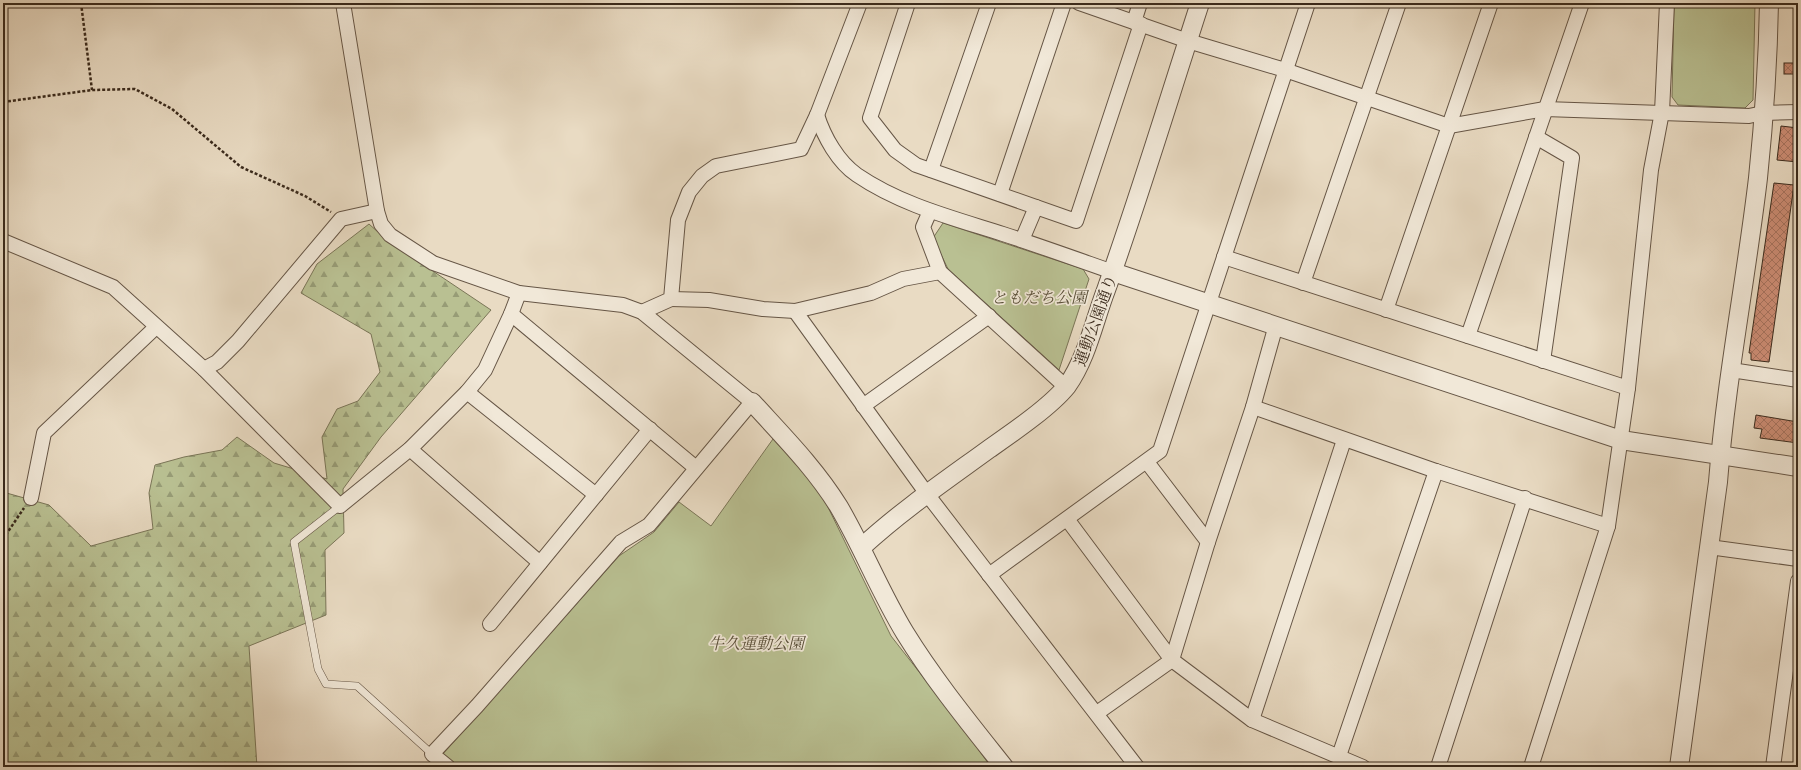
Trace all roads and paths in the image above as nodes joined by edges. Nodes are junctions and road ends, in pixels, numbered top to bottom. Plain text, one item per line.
1 (81, 3) edge
2 (343, 3) edge
3 (860, 3) edge
4 (908, 3) edge
5 (989, 3) edge
6 (1064, 3) edge
7 (1079, 3) edge
8 (1140, 3) edge
9 (1200, 3) edge
10 (1308, 3) edge
11 (1399, 3) edge
12 (1491, 3) edge
13 (1582, 3) edge
14 (1668, 3) edge
15 (1769, 3) edge
16 (1137, 23) junction
17 (1188, 41) junction
18 (1285, 70) junction
19 (92, 90) junction
20 (1368, 98) junction
21 (3, 102) edge
22 (1545, 109) junction
23 (1662, 112) junction
24 (1798, 112) edge
25 (1763, 113) junction
26 (817, 116) junction
27 (1449, 126) junction
28 (1536, 137) junction
29 (931, 170) junction
30 (1000, 194) junction
31 (1036, 207) junction
32 (377, 210) junction
33 (930, 211) junction
34 (341, 219) junction
35 (1022, 240) junction
36 (3, 241) edge
37 (1224, 257) junction
38 (940, 272) junction
39 (1113, 272) junction
40 (1303, 283) junction
41 (519, 293) junction
42 (671, 299) junction
43 (1208, 303) junction
44 (1386, 310) junction
45 (794, 311) junction
46 (642, 312) junction
47 (511, 314) junction
48 (989, 316) junction
49 (1276, 325) junction
50 (156, 327) junction
51 (1468, 336) junction
52 (1543, 361) junction
53 (204, 370) junction
54 (1731, 370) junction
55 (1798, 380) edge
56 (1066, 386) junction
57 (1628, 388) junction
58 (467, 392) junction
59 (752, 402) junction
60 (863, 406) junction
61 (1253, 407) junction
62 (650, 429) junction
63 (1344, 440) junction
64 (1621, 440) junction
65 (410, 449) junction
66 (1720, 456) junction
67 (1147, 462) junction
68 (1798, 467) edge
69 (696, 468) junction
70 (1436, 470) junction
71 (927, 494) junction
72 (596, 495) junction
73 (31, 498) joint
74 (1525, 498) junction
75 (340, 506) junction
76 (1067, 519) junction
77 (1608, 526) junction
78 (3, 539) edge
79 (1208, 542) junction
80 (862, 547) junction
81 (1709, 547) junction
82 (1798, 559) edge
83 (540, 563) junction
84 (989, 575) junction
85 (1798, 581) edge
86 (490, 624) dead end
87 (1172, 660) junction
88 (1097, 713) junction
89 (1252, 720) junction
90 (432, 754) junction
91 (1339, 756) junction
92 (448, 767) edge
93 (1004, 767) edge
94 (1137, 767) edge
95 (1363, 767) edge
96 (1438, 767) edge
97 (1531, 767) edge
98 (1679, 767) edge
99 (1774, 767) edge

1 - 19 path
2 - 32 street
3 - 26 street
4 - 29 street
5 - 29 street
6 - 30 street
7 - 16 street
8 - 16 street
9 - 17 street, 運動公園通り
10 - 18 street
11 - 20 street
12 - 27 street
13 - 22 street
14 - 23 street
15 - 25 street
16 - 17 street
16 - 31 street
17 - 18 street
17 - 39 street, 運動公園通り
18 - 20 street
18 - 37 street
19 - 21 path
19 - 34 path
20 - 27 street
20 - 40 street
22 - 23 street
22 - 27 street
22 - 28 street
23 - 25 street
23 - 57 street
24 - 25 street
25 - 54 street
26 - 33 street
26 - 42 street
27 - 44 street
28 - 51 street
28 - 52 street
29 - 30 street
30 - 31 street
31 - 35 street
32 - 34 street
32 - 41 street
33 - 35 street
33 - 38 street
34 - 53 street
35 - 39 street
36 - 50 street
37 - 40 street
37 - 43 street
38 - 45 street
38 - 48 street
39 - 43 street
39 - 56 street, 運動公園通り
40 - 44 street
41 - 46 street
41 - 47 street
42 - 45 street
42 - 46 street
43 - 49 street
43 - 67 street
44 - 51 street
45 - 60 street
46 - 59 street
47 - 58 street
47 - 62 street
48 - 56 street
48 - 60 street
49 - 61 street
49 - 64 street
50 - 53 street
50 - 73 street
51 - 52 street
52 - 57 street
53 - 75 street
54 - 55 street
54 - 66 street
56 - 71 street, 運動公園通り
57 - 64 street
58 - 65 street
58 - 72 street
59 - 69 street
59 - 80 street
60 - 71 street
61 - 63 street
61 - 79 street
62 - 69 street
62 - 72 street
63 - 70 street
63 - 89 street
64 - 66 street
64 - 77 street
65 - 75 street
65 - 83 street
66 - 68 street
66 - 81 street
67 - 76 street
67 - 79 street
69 - 90 street
70 - 74 street
70 - 91 street
71 - 80 street, 運動公園通り
71 - 84 street
72 - 83 street
73 - 78 path
74 - 77 street
74 - 96 street
75 - 90 lane
76 - 84 street
76 - 87 street
77 - 97 street
79 - 87 street
80 - 93 street
81 - 82 street
81 - 98 street
83 - 86 street
84 - 88 street
85 - 99 street
87 - 88 street
87 - 89 street
88 - 94 street
89 - 91 street
90 - 92 street
91 - 95 street

